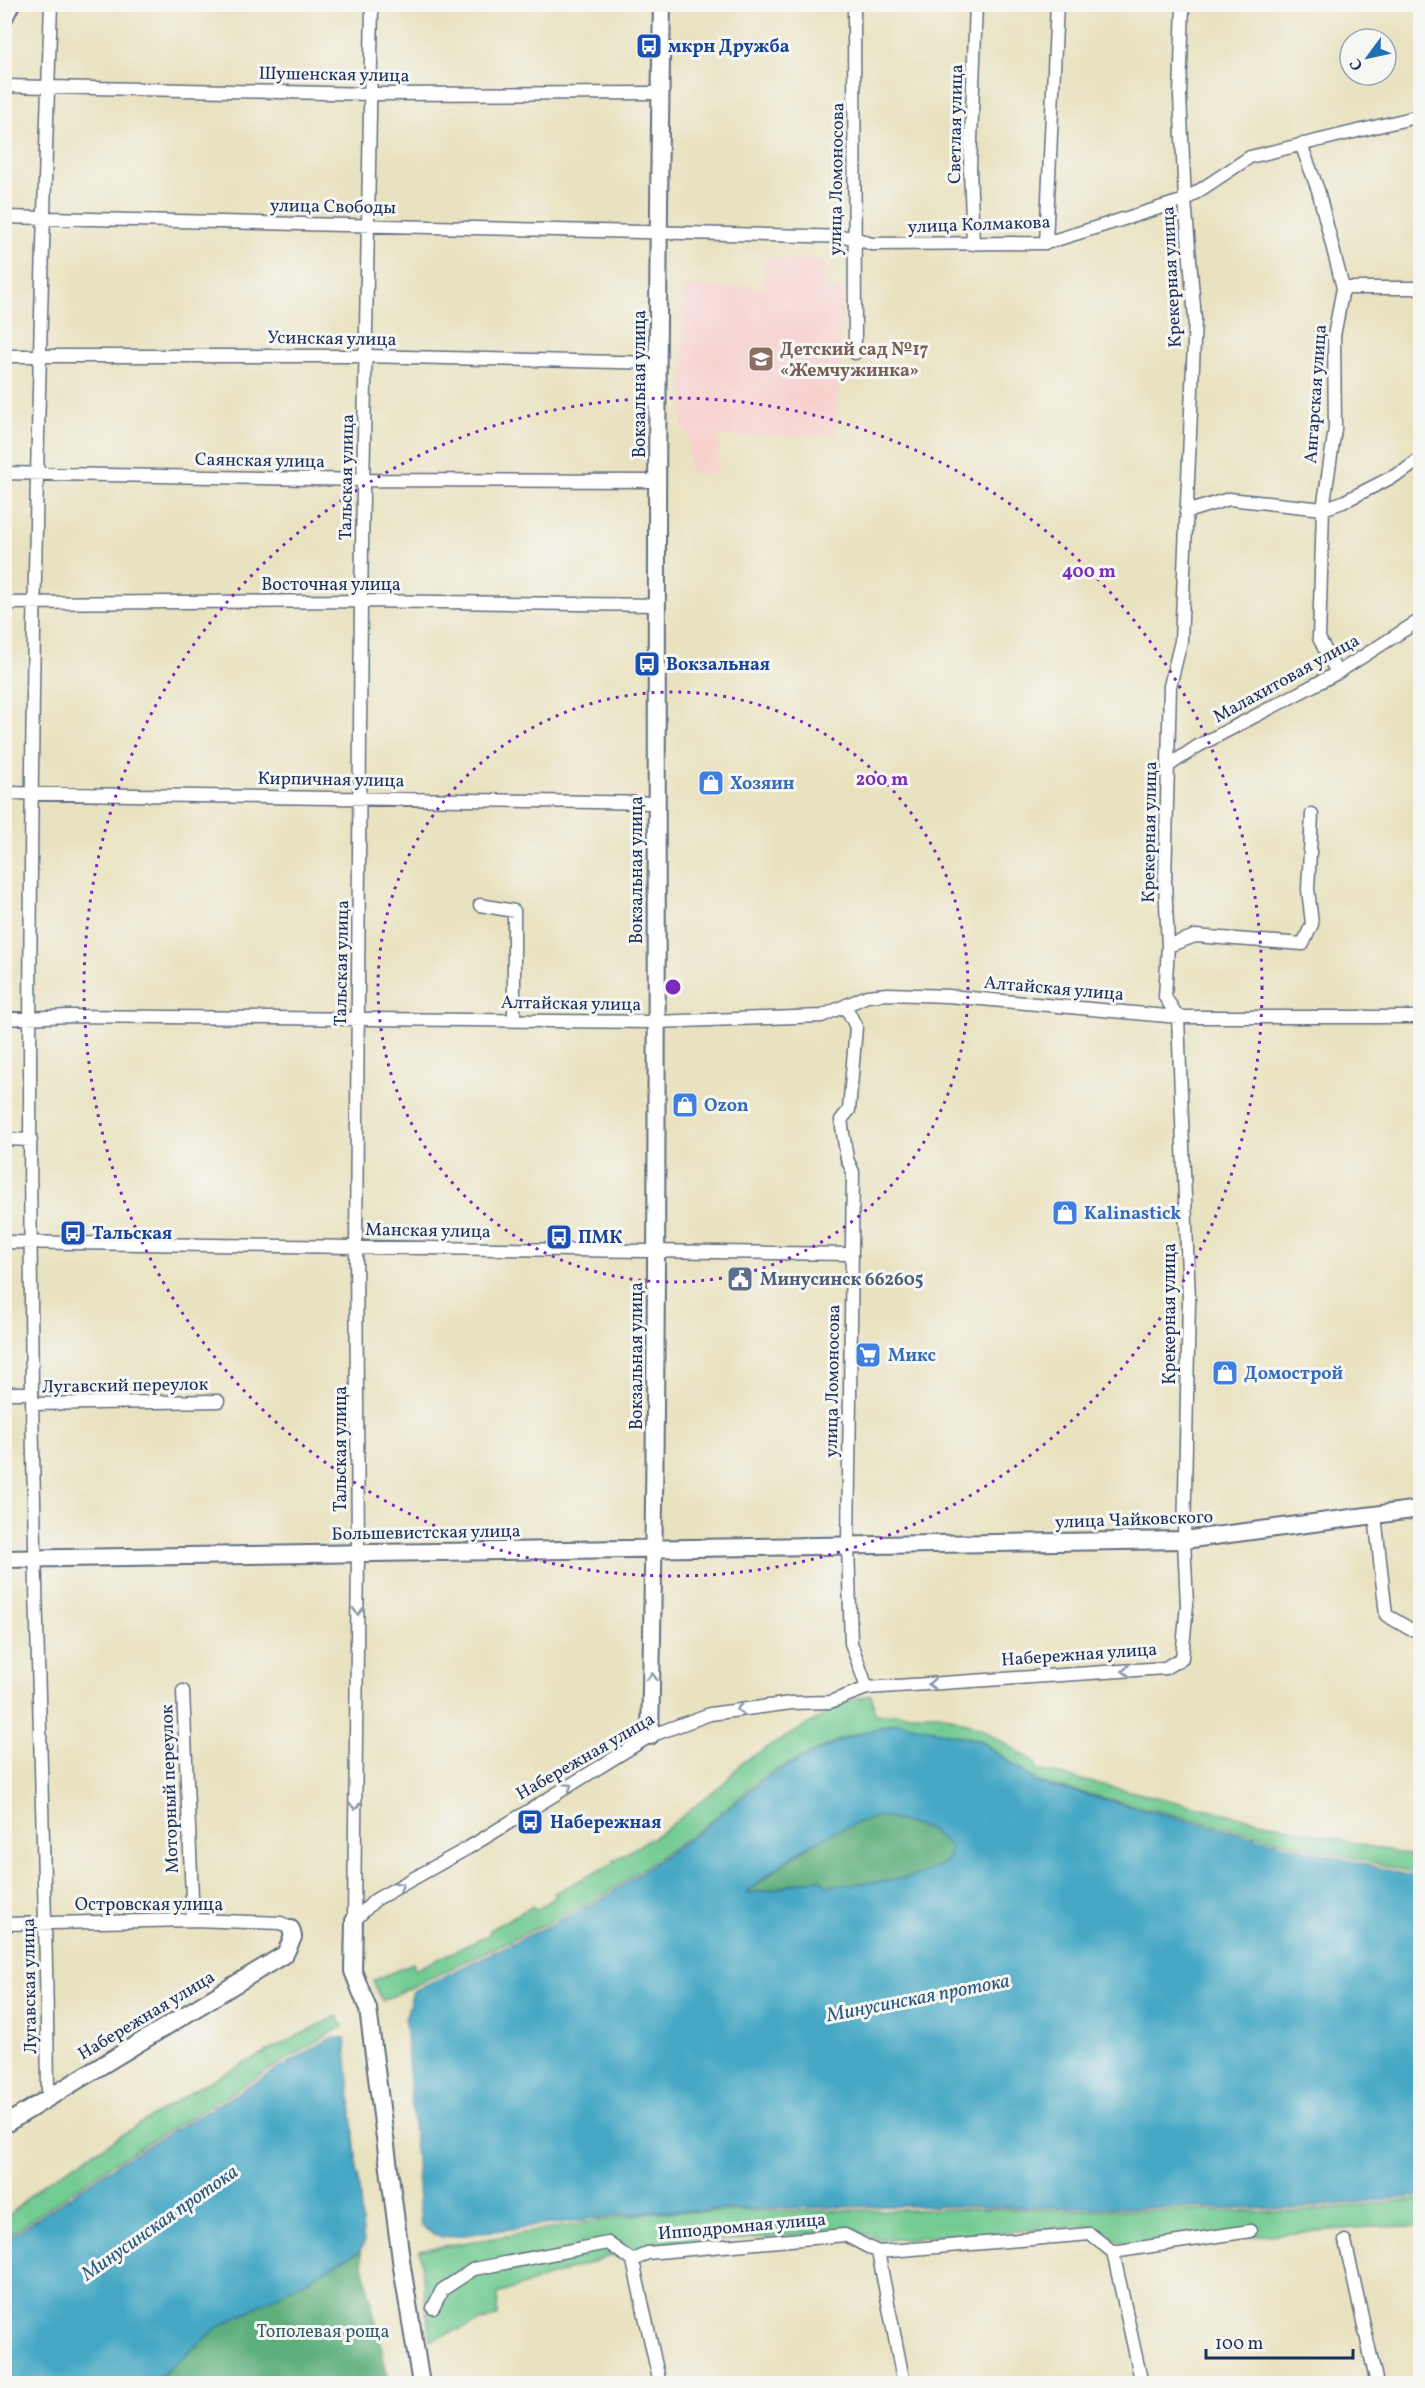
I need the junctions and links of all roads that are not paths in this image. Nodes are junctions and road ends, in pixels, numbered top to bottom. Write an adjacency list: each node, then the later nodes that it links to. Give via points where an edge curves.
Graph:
1 (11, 4): 9 (street)
2 (51, 4): 11 (street, Лугавская улица)
3 (372, 4): 13 (street, Тальская улица)
4 (662, 4): 12 (street, Вокзальная улица)
5 (854, 4): 21 (street, улица Ломоносова)
6 (976, 4): 23 (street, Светлая улица, via 970,168)
7 (1057, 4): 22 (street)
8 (1183, 4): 16 (street, Крекерная улица, via 1180,96)
9 (4, 18)
10 (4, 86): 11 (street, Шушенская улица)
11 (48, 86): 13 (street, Шушенская улица); 18 (street, Лугавская улица)
12 (662, 93): 13 (street, Шушенская улица); 20 (street, Вокзальная улица)
13 (371, 94): 19 (street, Тальская улица)
14 (1420, 116): 15 (street, улица Колмакова)
15 (1301, 144): 16 (street, улица Колмакова, via 1250,157); 24 (street, Ангарская улица, via 1318,190)
16 (1185, 200): 22 (street, улица Колмакова); 37 (street, Крекерная улица, via 1195,319)
17 (4, 218): 18 (street, улица Свободы)
18 (43, 218): 19 (street, улица Свободы); 27 (street, Лугавская улица)
19 (368, 224): 20 (street, улица Свободы); 29 (street, Тальская улица)
20 (660, 231): 21 (street, улица Колмакова); 30 (street, Вокзальная улица)
21 (853, 237): 23 (street, улица Колмакова, via 871,244); 26 (street, улица Ломоносова)
22 (1046, 243): 23 (street, улица Колмакова)
23 (973, 244)
24 (1343, 288): 25 (street); 36 (street, Ангарская улица, via 1334,336 1335,429)
25 (1420, 288)
26 (855, 353)
27 (41, 355): 28 (street, Усинская улица); 29 (street, Усинская улица); 33 (street, Лугавская улица)
28 (4, 356)
29 (365, 356): 30 (street, Усинская улица); 34 (street, Тальская улица)
30 (658, 363): 35 (street, Вокзальная улица)
31 (1420, 459): 36 (street, via 1404,471)
32 (4, 473): 33 (street, Саянская улица)
33 (38, 473): 34 (street, Саянская улица); 39 (street, Лугавская улица)
34 (364, 480): 35 (street, Саянская улица); 38 (street, Тальская улица)
35 (658, 481): 41 (street, Вокзальная улица)
36 (1323, 509): 37 (street, via 1229,499); 43 (street, Ангарская улица, via 1319,638)
37 (1186, 512): 44 (street, Крекерная улица, via 1181,641 1170,686)
38 (362, 601): 39 (street, Восточная улица); 41 (street, Восточная улица); 47 (street, Тальская улица)
39 (36, 602): 40 (street, Восточная улица); 46 (street, Лугавская улица)
40 (4, 603)
41 (657, 605): 48 (street, Вокзальная улица)
42 (1420, 620): 43 (street, Малахитовая улица)
43 (1337, 673): 44 (street, Малахитовая улица, via 1198,746)
44 (1168, 766): 51 (street, Крекерная улица)
45 (4, 793): 46 (street, Кирпичная улица)
46 (33, 793): 47 (street, Кирпичная улица); 56 (street, Лугавская улица)
47 (362, 797): 48 (street, Кирпичная улица); 58 (street, Тальская улица)
48 (657, 803): 59 (street, Вокзальная улица)
49 (1312, 814): 51 (street, via 1308,890 1312,924 1303,944 1195,936)
50 (480, 905): 57 (street, via 514,911)
51 (1168, 946): 53 (street, Крекерная улица, via 1165,997)
52 (846, 1006): 53 (street, Алтайская улица, via 867,996 948,996); 59 (street, Алтайская улица, via 822,1016); 66 (street, улица Ломоносова, via 856,1027 849,1110 841,1120 846,1159 853,1172)
53 (1178, 1017): 54 (street, Алтайская улица); 72 (street, Крекерная улица, via 1189,1300)
54 (1420, 1017)
55 (4, 1019): 56 (street, Алтайская улица)
56 (30, 1020): 58 (street, Алтайская улица, via 69,1017); 61 (street, Лугавская улица)
57 (514, 1020): 58 (street, Алтайская улица); 59 (street, Алтайская улица)
58 (358, 1021): 64 (street, Тальская улица)
59 (655, 1022): 65 (street, Вокзальная улица)
60 (4, 1139): 61 (street)
61 (31, 1140): 63 (street, Лугавская улица)
62 (4, 1242): 63 (street, Манская улица)
63 (31, 1242): 64 (street, Манская улица); 68 (street, Лугавская улица)
64 (357, 1247): 65 (street, Манская улица); 75 (street, Тальская улица)
65 (656, 1252): 66 (street, Манская улица); 74 (street, Вокзальная улица)
66 (851, 1254): 73 (street, улица Ломоносова)
67 (4, 1393): 68 (street, Лугавский переулок)
68 (32, 1399): 69 (street, Лугавский переулок); 77 (street, Лугавская улица)
69 (218, 1401)
70 (1420, 1509): 71 (street, улица Чайковского)
71 (1375, 1515): 72 (street, улица Чайковского); 78 (street, via 1386,1615 1410,1629)
72 (1184, 1540): 73 (street, улица Чайковского); 79 (street, Крекерная улица, via 1187,1605)
73 (848, 1545): 74 (street, Большевистская улица); 80 (street, улица Ломоносова, via 851,1643)
74 (654, 1547): 75 (street, Большевистская улица); 82 (street, Вокзальная улица, one-way to 74)
75 (358, 1553): 77 (street, Большевистская улица); 83 (street, Тальская улица, one-way to 83)
76 (4, 1558): 77 (street, Большевистская улица)
77 (34, 1558): 87 (street, Лугавская улица)
78 (1420, 1630)
79 (1182, 1658): 80 (street, Набережная улица, one-way to 80, via 1165,1668)
80 (867, 1688): 82 (street, Набережная улица, one-way to 82, via 830,1702 791,1702 710,1714)
81 (183, 1691): 85 (street, Моторный переулок)
82 (650, 1736): 84 (street, Набережная улица, one-way to 82)
83 (354, 1890): 84 (street); 86 (street, Тальская улица)
84 (375, 1900): 86 (street, Набережная улица)
85 (193, 1920): 87 (street, Островская улица); 89 (street, Островская улица, via 281,1923)
86 (354, 1921): 98 (street, via 353,1971 368,2009)
87 (47, 1923): 88 (street, Островская улица); 90 (street, Лугавская улица)
88 (4, 1924)
89 (291, 1929): 90 (street, Набережная улица, via 293,1937 285,1954)
90 (48, 2097): 91 (street, Набережная улица)
91 (4, 2125)
92 (1250, 2231): 95 (street)
93 (1345, 2241): 102 (street)
94 (878, 2252): 95 (street, via 1090,2234); 96 (street, Ипподромная улица, via 845,2235 647,2253); 100 (street)
95 (1113, 2252): 101 (street)
96 (633, 2261): 97 (street, via 608,2242 474,2270 442,2290); 99 (street)
97 (433, 2308)
98 (421, 2384)
99 (660, 2384)
100 (904, 2384)
101 (1142, 2384)
102 (1377, 2384)

